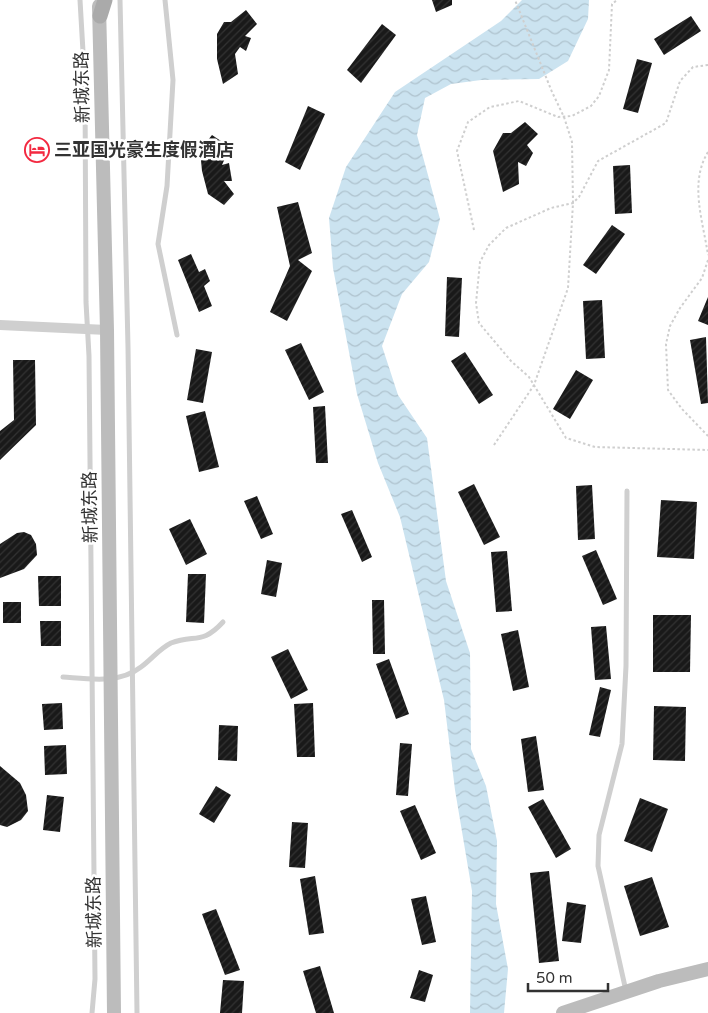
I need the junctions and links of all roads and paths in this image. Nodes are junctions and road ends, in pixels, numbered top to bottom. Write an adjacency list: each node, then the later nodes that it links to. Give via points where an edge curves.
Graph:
1 (80, 0): 18 (lane, via 85,86)
2 (99, 0): 8 (main road, 新城东路)
3 (105, 0): 8 (main road)
4 (120, 0): 26 (lane)
5 (165, 0): 20 (lane, via 173,80 167,186 158,244)
6 (515, 0): 10 (path)
7 (617, 0): 10 (path, via 612,4 609,70 599,96 591,106)
8 (100, 16): 19 (main road, 新城东路)
9 (708, 65): 12 (path, via 693,67 680,81 666,123 598,161)
10 (564, 117): 12 (path, via 572,142); 13 (path, via 519,100 490,107 468,122 457,151)
11 (708, 152): 14 (path, via 701,164 698,190)
12 (573, 203): 22 (path, via 568,288 534,385); 23 (path, via 551,208 506,228 489,245 480,262 477,283 479,323 529,377 566,438 595,447)
13 (474, 230)
14 (708, 255)
15 (708, 260): 16 (path)
16 (707, 265): 21 (path, via 670,326 666,344 668,390)
17 (0, 325): 18 (street)
18 (87, 329): 19 (street); 29 (lane)
19 (107, 330): 28 (main road, 新城东路)
20 (177, 335)
21 (708, 436)
22 (494, 445)
23 (708, 450)
24 (627, 491): 31 (lane, via 622,744 599,835 598,866)
25 (223, 622): 26 (lane, via 212,633 172,643 156,652)
26 (133, 674): 28 (lane); 34 (lane)
27 (64, 677): 29 (lane)
28 (111, 679): 29 (lane); 33 (main road, 新城东路)
29 (92, 680): 32 (lane, via 95,979)
30 (708, 969): 31 (main road)
31 (626, 992): 35 (main road)
32 (92, 1013)
33 (114, 1013)
34 (137, 1013)
35 (563, 1013)

